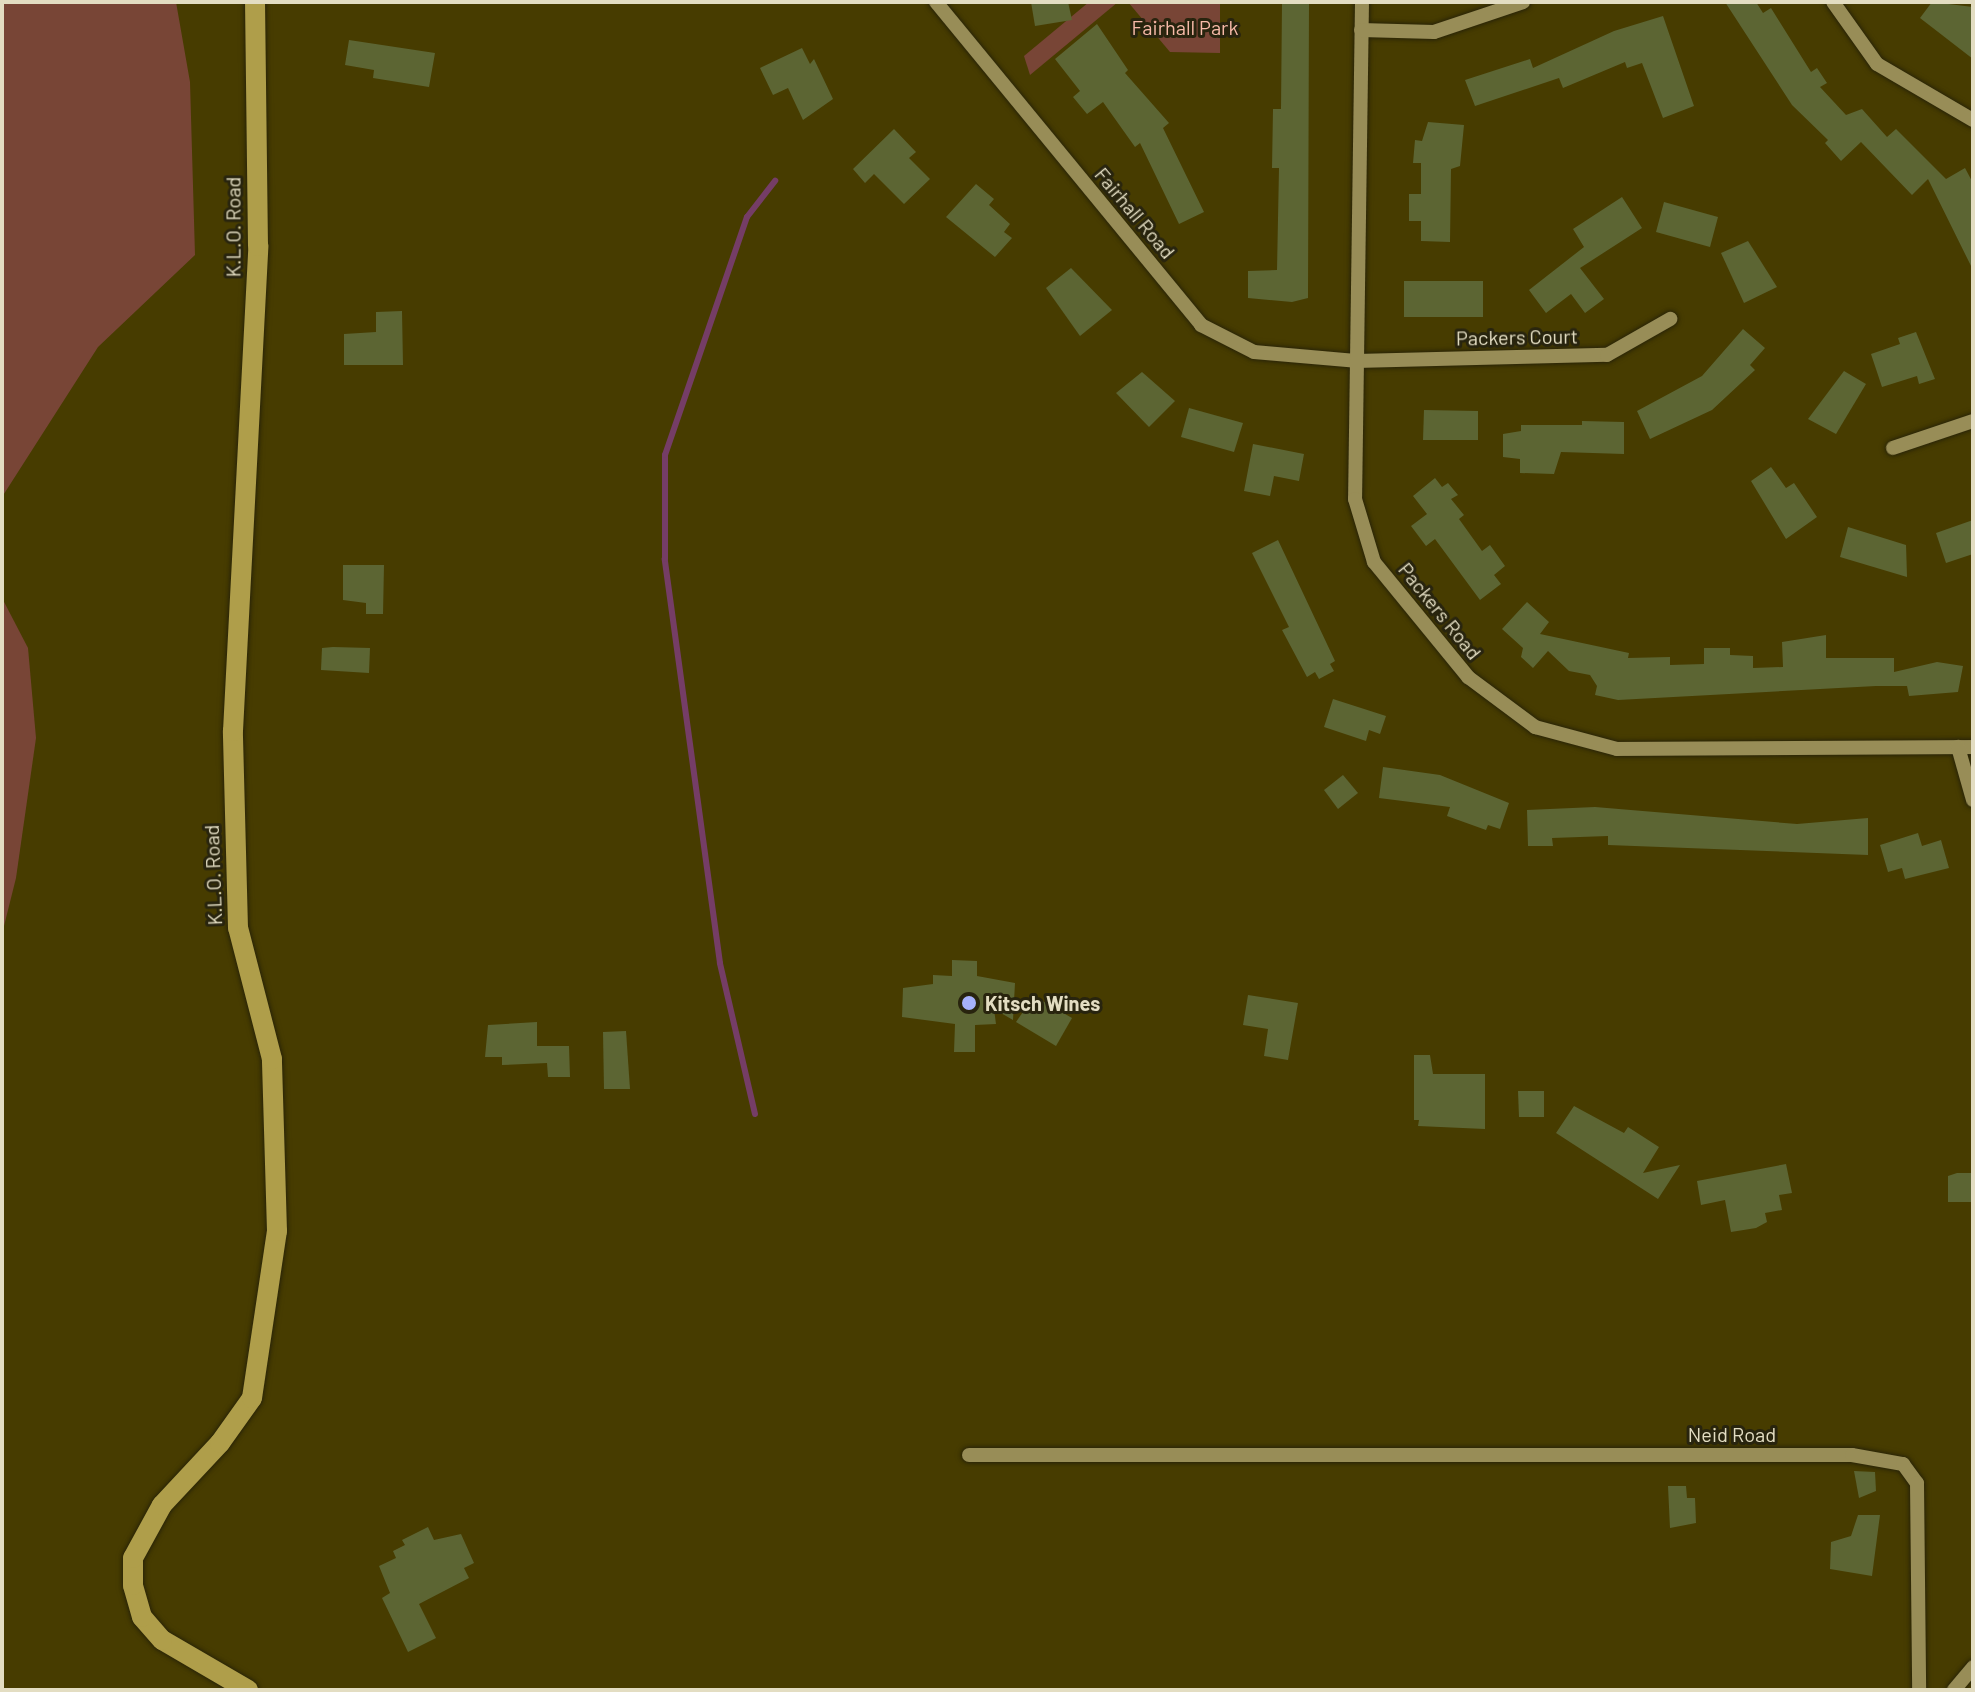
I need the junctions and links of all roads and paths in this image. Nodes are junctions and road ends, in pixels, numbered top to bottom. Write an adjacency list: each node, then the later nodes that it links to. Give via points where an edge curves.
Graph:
1 (255, 2): 16 (main road, K.L.O. Road, via 258,246 233,731 238,928 272,1059 277,1231 252,1398 220,1443 162,1505 133,1558 133,1585 142,1617 162,1640)
2 (936, 2): 9 (street, Fairhall Road, via 1201,325 1254,352)
3 (1362, 2): 6 (street, Packers Road)
4 (1523, 2): 6 (street, via 1434,32)
5 (1833, 2): 7 (street, via 1877,64)
6 (1361, 30): 9 (street, Packers Road)
7 (1973, 120)
8 (1670, 319): 9 (street, Packers Court, via 1607,355)
9 (1356, 361): 12 (street, Packers Road, via 1355,499 1374,562 1468,677 1535,727 1617,749)
10 (1973, 421): 11 (street)
11 (1893, 448)
12 (1966, 747): 13 (street)
13 (1973, 800)
14 (969, 1455): 17 (street, Neid Road, via 1852,1455 1903,1464 1917,1483)
15 (1973, 1667): 18 (street)
16 (248, 1690)
17 (1919, 1690)
18 (1954, 1690)

